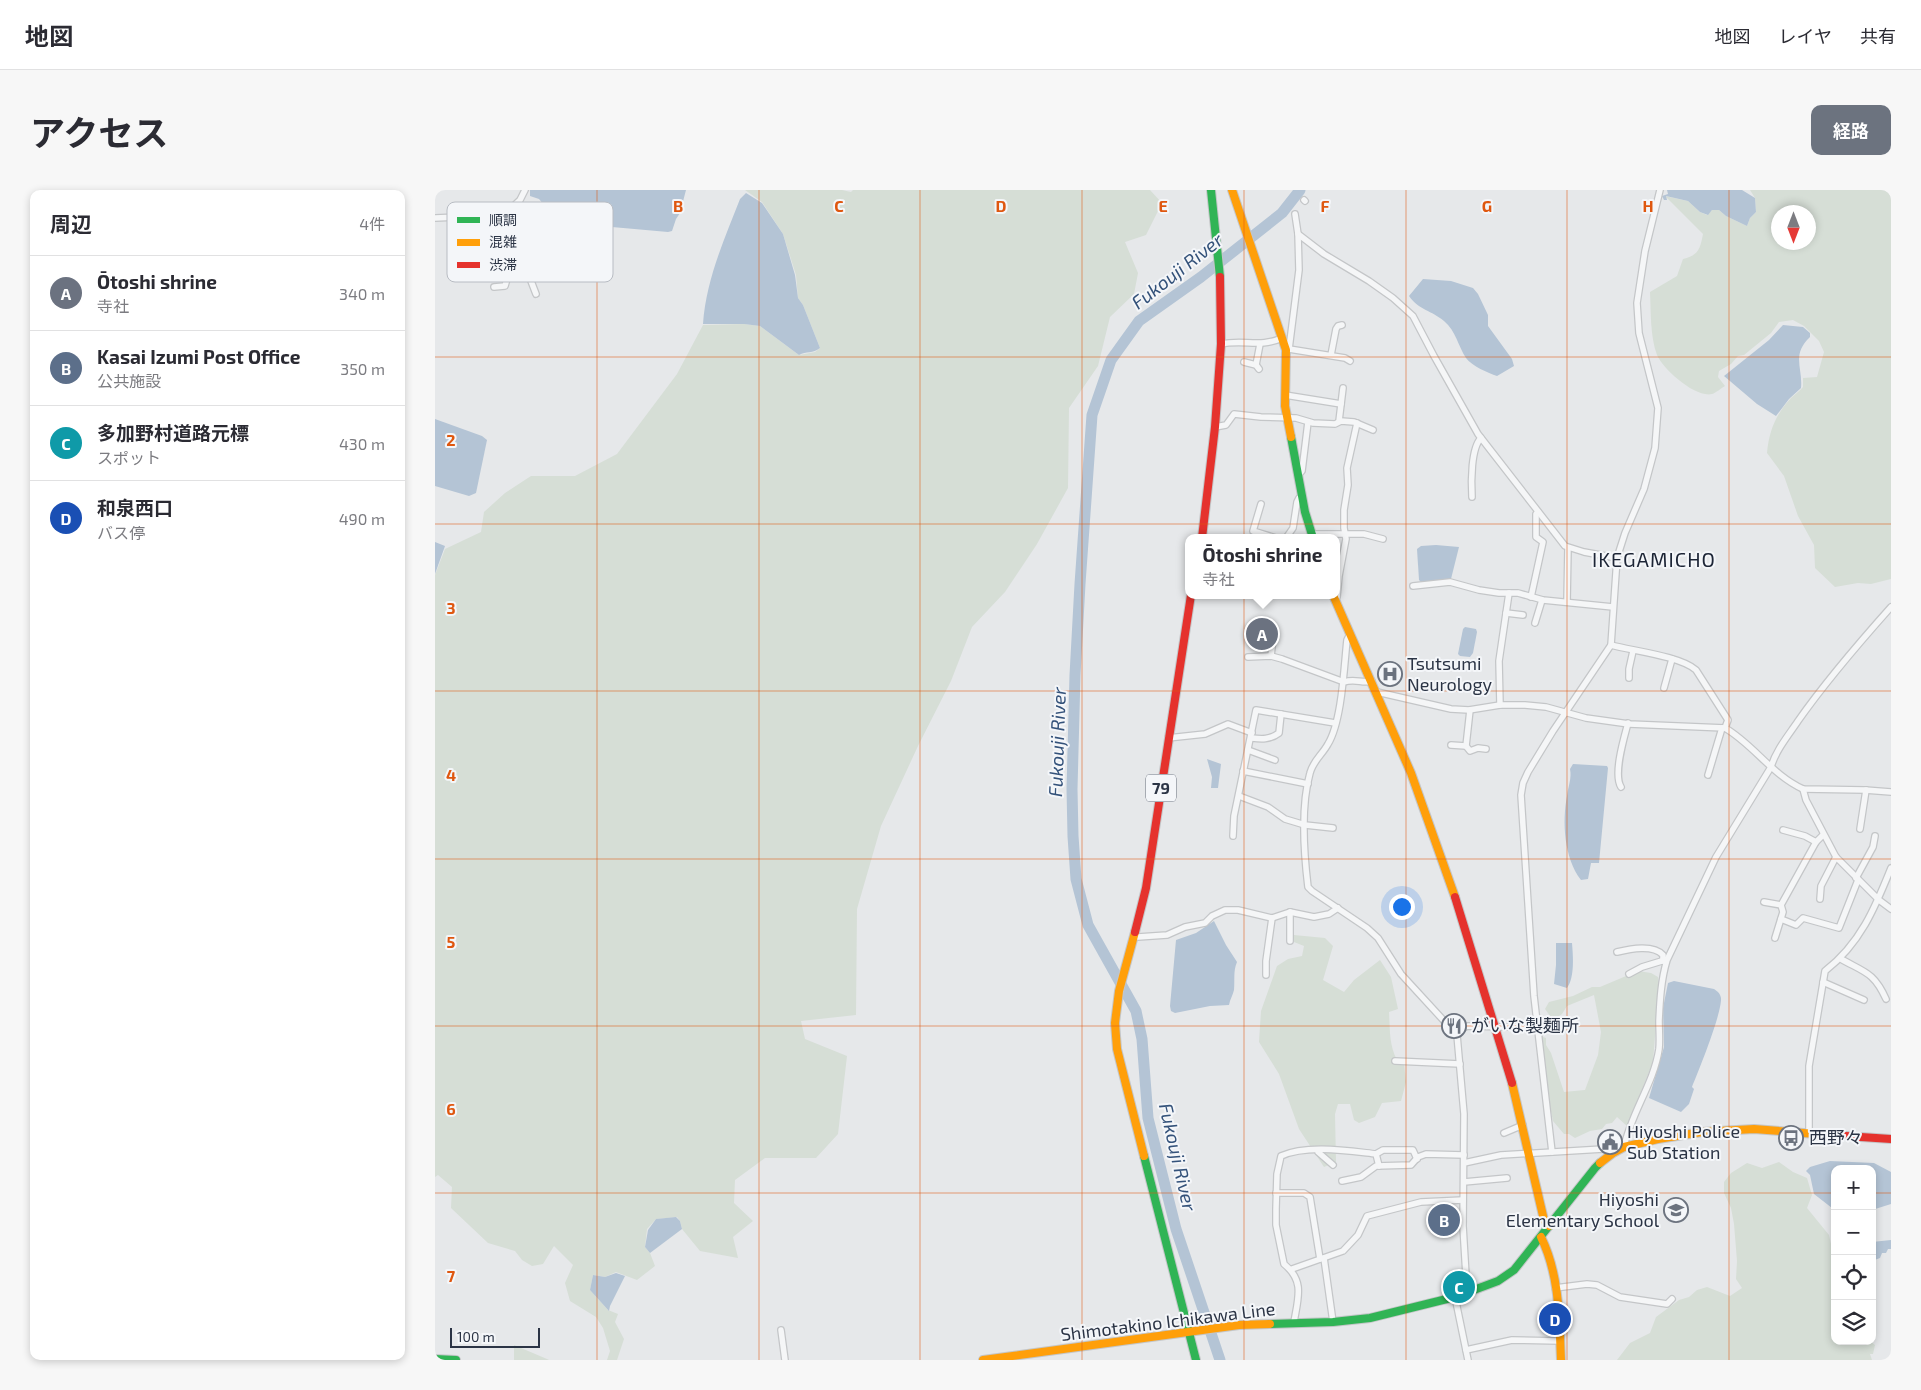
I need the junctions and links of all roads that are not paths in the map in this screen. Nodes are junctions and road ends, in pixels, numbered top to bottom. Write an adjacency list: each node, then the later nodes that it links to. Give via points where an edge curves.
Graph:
1 (525, 190): 5 (street)
2 (1211, 190): 14 (main road, via 1219,268)
3 (1232, 190): 13 (main road)
4 (1659, 190): 43 (street, via 1637,303 1639,333 1658,408 1655,448 1644,489)
5 (518, 202)
6 (1295, 214): 7 (street)
7 (1298, 234): 16 (street, via 1299,270); 29 (street, via 1393,298 1413,316)
8 (506, 282): 10 (street, via 505,286)
9 (531, 282): 11 (street)
10 (494, 287)
11 (536, 294)
12 (1342, 325): 17 (street, via 1335,329)
13 (1282, 338): 15 (street); 16 (main road)
14 (1221, 344): 15 (street, via 1242,341); 27 (main road)
15 (1260, 344): 19 (street, via 1258,367)
16 (1287, 350): 17 (street); 21 (main road)
17 (1331, 356): 18 (street)
18 (1351, 361)
19 (1244, 362)
20 (1343, 388): 22 (street)
21 (1285, 395): 22 (street); 23 (main road)
22 (1341, 404): 24 (street)
23 (1287, 418): 25 (street); 27 (street, via 1235,414 1226,425); 30 (main road)
24 (1339, 421): 25 (street, via 1335,424); 26 (street)
25 (1308, 422): 30 (street, via 1302,472)
26 (1357, 423): 28 (street); 40 (street, via 1347,468)
27 (1215, 426): 35 (main road)
28 (1373, 430)
29 (1481, 438): 31 (street, via 1473,453); 34 (street)
30 (1298, 475): 32 (main road)
31 (1472, 496)
32 (1302, 497): 37 (street, via 1297,502 1293,528); 38 (main road)
33 (1261, 504): 36 (street, via 1253,531)
34 (1538, 512): 42 (street); 47 (street, via 1536,537 1543,542)
35 (1202, 534)
36 (1263, 534)
37 (1289, 534)
38 (1311, 534)
39 (1340, 534): 40 (street)
40 (1345, 534): 41 (street); 44 (street, via 1346,547)
41 (1383, 539)
42 (1569, 548): 43 (street); 51 (street)
43 (1617, 558): 52 (street)
44 (1340, 572)
45 (1413, 586): 46 (street, via 1450,582 1479,590)
46 (1509, 593): 47 (street); 54 (street)
47 (1531, 597): 50 (street)
48 (1190, 599): 77 (main road, 79)
49 (1335, 599): 58 (main road)
50 (1541, 600): 51 (street); 56 (street)
51 (1567, 602): 52 (street)
52 (1613, 607): 59 (street)
53 (1891, 607): 83 (street, via 1820,691 1775,754)
54 (1506, 613): 55 (street); 69 (street, via 1499,661)
55 (1523, 615)
56 (1535, 623)
57 (1271, 631): 61 (street)
58 (1350, 634): 65 (main road); 66 (street)
59 (1611, 644): 60 (street); 71 (street)
60 (1633, 651): 63 (street); 64 (street)
61 (1271, 656): 62 (street); 66 (street)
62 (1248, 657)
63 (1672, 660): 67 (street); 75 (street, via 1686,663 1696,670 1728,720)
64 (1629, 678)
65 (1372, 681): 66 (street, via 1353,679); 68 (main road)
66 (1343, 682): 73 (street)
67 (1664, 688)
68 (1377, 692): 70 (street, via 1451,709); 124 (main road, via 1441,854)
69 (1500, 705): 70 (street); 71 (street, via 1546,707)
70 (1470, 710): 79 (street)
71 (1566, 713): 74 (street); 123 (street, via 1528,772 1521,795)
72 (1281, 714): 73 (street); 76 (street, via 1279,733 1265,739); 76 (street, via 1256,710)
73 (1335, 723): 86 (street, via 1329,744 1309,773)
74 (1628, 723): 75 (street); 87 (street, via 1617,781)
75 (1723, 728): 83 (street, via 1738,736); 85 (street)
76 (1251, 735): 77 (street, via 1228,724 1205,734); 81 (street)
77 (1168, 738): 112 (main road, 79, via 1146,888)
78 (1451, 745): 79 (street)
79 (1466, 746): 80 (street, via 1470,751)
80 (1486, 749)
81 (1248, 750): 82 (street); 84 (street)
82 (1275, 760)
83 (1771, 767): 88 (street); 117 (street, via 1716,857)
84 (1243, 771): 86 (street); 91 (street)
85 (1707, 775)
86 (1308, 784): 92 (street)
87 (1621, 787)
88 (1803, 789): 89 (street); 96 (street)
89 (1866, 790): 90 (street); 95 (street)
90 (1891, 792)
91 (1239, 796): 92 (street, via 1267,807 1285,819); 97 (street)
92 (1305, 824): 93 (street); 107 (street, via 1308,887)
93 (1333, 828)
94 (1783, 830): 99 (street)
95 (1860, 830)
96 (1823, 835): 99 (street); 100 (street)
97 (1233, 836)
98 (1875, 836): 102 (street)
99 (1816, 842): 106 (street)
100 (1836, 857): 102 (street); 103 (street, via 1821,886)
101 (1891, 868): 104 (street)
102 (1857, 879): 104 (street); 111 (street, via 1839,928 1803,918 1795,925)
103 (1820, 899)
104 (1879, 900): 108 (street); 116 (street)
105 (1764, 902): 106 (street)
106 (1781, 905): 111 (street)
107 (1338, 908): 109 (street, via 1314,917); 125 (street, via 1378,938 1401,974)
108 (1891, 909)
109 (1290, 912): 110 (street); 114 (street)
110 (1272, 918): 112 (street, via 1225,910 1211,916 1205,923 1167,935); 119 (street)
111 (1781, 919): 113 (street)
112 (1135, 935): 159 (main road, 79, via 1118,993 1114,1022 1117,1049)
113 (1775, 938)
114 (1290, 941)
115 (1617, 952): 117 (street, via 1648,949 1660,952)
116 (1841, 958): 120 (street, via 1825,971); 121 (street, via 1861,968 1879,985)
117 (1665, 960): 118 (street); 132 (street, via 1659,1048)
118 (1629, 974)
119 (1266, 975)
120 (1823, 982): 122 (street); 130 (street, via 1809,1066)
121 (1886, 999)
122 (1864, 1000)
123 (1538, 1026): 124 (street); 134 (street)
124 (1496, 1027): 125 (street, via 1468,1026 1460,1029); 128 (main road)
125 (1457, 1035): 127 (street)
126 (1395, 1061): 127 (street)
127 (1460, 1064): 138 (street)
128 (1523, 1125): 129 (street); 135 (main road)
129 (1504, 1133)
130 (1809, 1133): 131 (main road, Shimotakino Ichikawa Line); 132 (main road, Shimotakino Ichikawa Line, via 1754,1129 1703,1132)
131 (1891, 1139)
132 (1625, 1147): 136 (main road, Shimotakino Ichikawa Line)
133 (1318, 1150): 137 (street); 141 (street); 146 (street, via 1281,1156)
134 (1551, 1152): 135 (street); 136 (street, via 1603,1149)
135 (1530, 1153): 140 (street, via 1501,1155); 148 (main road, via 1544,1220)
136 (1613, 1153): 148 (main road, Shimotakino Ichikawa Line, via 1595,1168)
137 (1375, 1154): 139 (street, via 1383,1150 1413,1150); 142 (street)
138 (1464, 1155): 139 (street, via 1427,1154); 140 (street)
139 (1417, 1159): 142 (street, via 1408,1165)
140 (1464, 1164): 145 (street)
141 (1333, 1165)
142 (1379, 1166): 144 (street, via 1361,1177)
143 (1507, 1178): 145 (street)
144 (1342, 1181)
145 (1463, 1182): 147 (street)
146 (1276, 1193): 150 (street, via 1304,1193 1310,1197); 151 (street, via 1276,1225 1284,1264)
147 (1463, 1200): 150 (street, via 1421,1202 1367,1216 1349,1246); 153 (street)
148 (1549, 1226): 149 (main road, Shimotakino Ichikawa Line)
149 (1541, 1237): 152 (main road, via 1553,1265); 153 (main road, Shimotakino Ichikawa Line, via 1514,1270 1498,1281)
150 (1322, 1258): 151 (street); 157 (street)
151 (1292, 1269): 156 (street, via 1298,1287)
152 (1555, 1288): 155 (street, via 1587,1284 1597,1285 1620,1297 1667,1304); 160 (main road)
153 (1467, 1292): 154 (main road, Shimotakino Ichikawa Line)
154 (1455, 1297): 157 (main road, Shimotakino Ichikawa Line, via 1369,1318); 161 (street)
155 (1672, 1299)
156 (1294, 1322): 157 (main road, Shimotakino Ichikawa Line); 159 (main road, Shimotakino Ichikawa Line, via 1239,1325)
157 (1333, 1322)
158 (781, 1330): 165 (street)
159 (1189, 1333): 162 (main road, Shimotakino Ichikawa Line); 167 (main road, 79)
160 (1560, 1341): 161 (street, via 1512,1340); 169 (main road)
161 (1466, 1350): 168 (street)
162 (1022, 1357): 166 (main road, Shimotakino Ichikawa Line)
163 (435, 1359): 164 (main road)
164 (456, 1360)
165 (785, 1360)
166 (983, 1360)
167 (1196, 1360)
168 (1468, 1360)
169 (1561, 1360)

